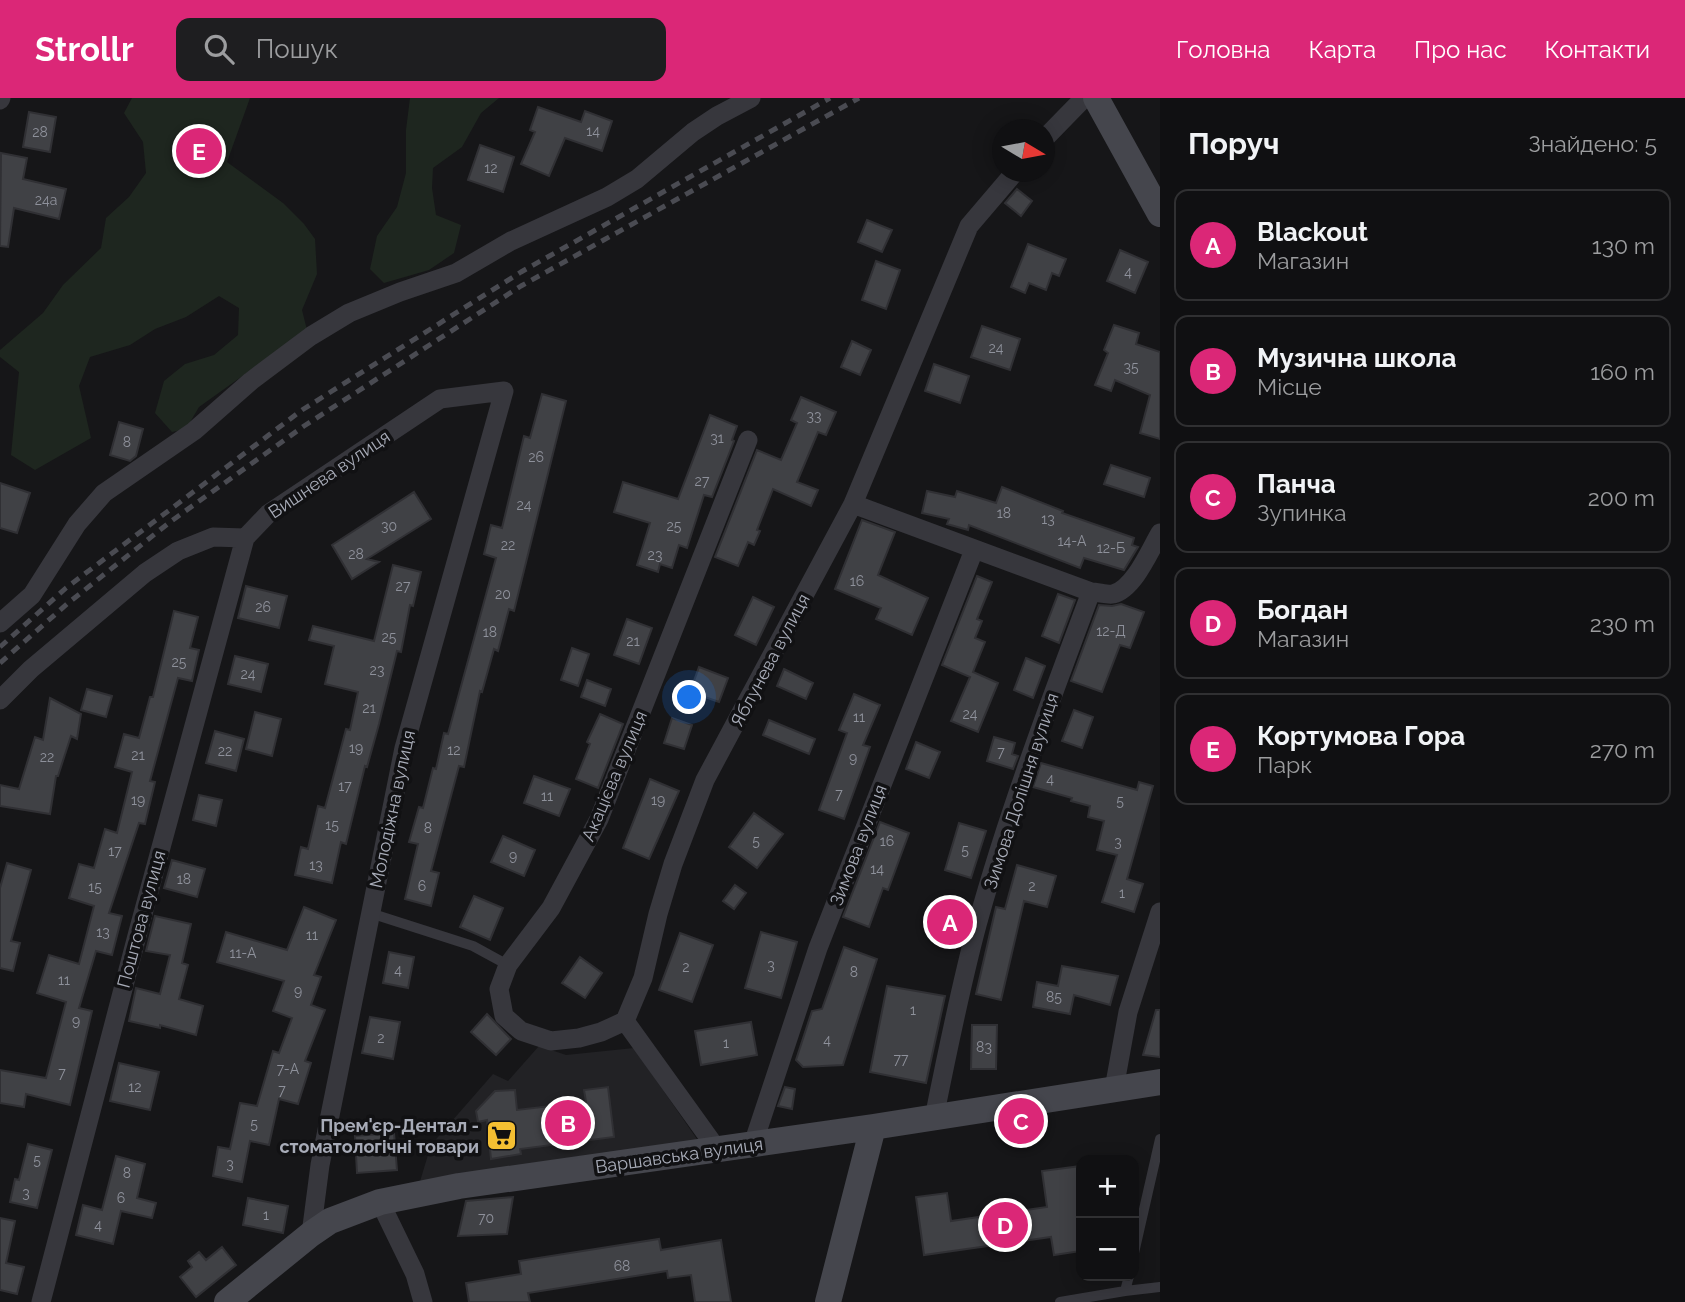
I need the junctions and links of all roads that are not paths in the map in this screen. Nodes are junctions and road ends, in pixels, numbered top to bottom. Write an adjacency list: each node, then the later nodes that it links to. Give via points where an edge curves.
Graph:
1 (751, 98): 14 (street, via 693,132 637,179 607,197 511,241 456,274 349,313 311,336 194,432 104,493 77,524 32,595)
2 (1084, 98): 4 (street)
3 (1096, 98): 6 (street)
4 (1055, 128)
5 (1006, 182): 9 (street, Яблунева вулиця, via 969,226)
6 (1160, 214)
7 (504, 391): 11 (street, Вишнева вулиця, via 440,399 268,514); 16 (street, Молодіжна вулиця, via 404,748)
8 (748, 440): 18 (street, Акацієва вулиця, via 599,818 551,908)
9 (853, 504): 12 (street); 19 (street, Яблунева вулиця, via 705,780 673,864 643,978)
10 (1160, 533): 13 (street, via 1125,589 1112,594)
11 (245, 538): 15 (street, via 213,537 178,551 31,669); 33 (street, Поштова вулиця)
12 (974, 550): 13 (street); 25 (street, Зимова вулиця, via 818,948)
13 (1091, 592): 22 (street, Зимова Долішня вулиця, via 989,883)
14 (0, 623)
15 (0, 700)
16 (370, 912): 18 (lane, via 473,946); 29 (street, Молодіжна вулиця, via 320,1165)
17 (1160, 912): 21 (street, via 1128,1012)
18 (508, 965): 19 (street, Акацієва вулиця, via 499,989 500,1004 504,1016 521,1031 551,1041 579,1038)
19 (625, 1021): 26 (street)
20 (1160, 1082): 21 (street, Варшавська вулиця)
21 (1114, 1089): 22 (street, Варшавська вулиця)
22 (934, 1118): 23 (street, Варшавська вулиця)
23 (873, 1127): 25 (street, Варшавська вулиця); 36 (street)
24 (1160, 1139): 28 (lane)
25 (753, 1144): 26 (street, Варшавська вулиця)
26 (717, 1149): 27 (street, Варшавська вулиця, via 459,1186)
27 (380, 1202): 29 (street, Варшавська вулиця, via 330,1221); 35 (street, via 415,1274)
28 (1139, 1231)
29 (311, 1234): 34 (street, Варшавська вулиця)
30 (1128, 1281): 32 (lane)
31 (1160, 1287): 32 (lane)
32 (1125, 1291): 37 (lane)
33 (41, 1302)
34 (227, 1302)
35 (423, 1302)
36 (828, 1302)
37 (1060, 1302)

